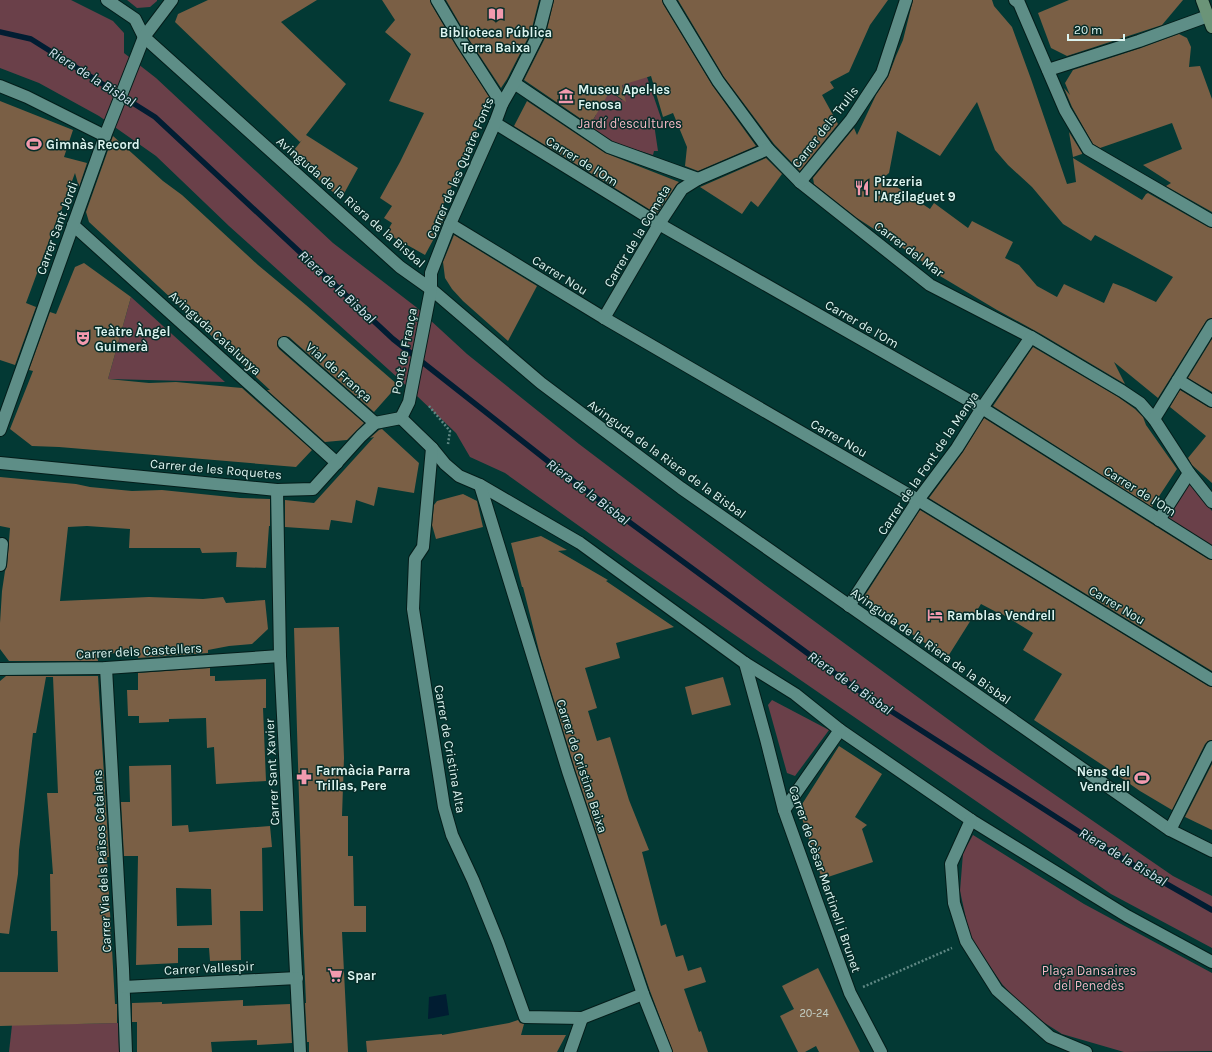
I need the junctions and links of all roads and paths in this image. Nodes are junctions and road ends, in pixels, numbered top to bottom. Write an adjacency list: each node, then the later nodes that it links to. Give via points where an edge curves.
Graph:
1 (107, 0): 10 (street, via 136,19)
2 (172, 0): 10 (street, Carrer Sant Jordi)
3 (437, 0): 14 (street)
4 (548, 0): 12 (street, Carrer de les Quatre Fonts, via 538,35)
5 (669, 0): 17 (street, Carrer del Mar, via 718,81)
6 (906, 0): 19 (street, Carrer dels Trulls, via 882,73 851,120)
7 (1015, 0): 11 (street, via 1019,3)
8 (1202, 0): 9 (street)
9 (1210, 21): 11 (street)
10 (144, 37): 16 (street, Carrer Sant Jordi); 24 (street, Avinguda de la Riera de la Bisbal, via 400,267)
11 (1048, 70): 20 (street, via 1065,110 1088,149)
12 (514, 83): 14 (street, Carrer de les Quatre Fonts); 18 (street, via 609,147)
13 (0, 86): 16 (street)
14 (502, 104): 15 (street, Carrer de les Quatre Fonts)
15 (495, 123): 21 (street, Carrer de les Quatre Fonts); 22 (street, Carrer de l'Om)
16 (107, 130): 23 (street, Carrer Sant Jordi)
17 (768, 149): 18 (street, Carrer de la Cometa); 19 (street, Carrer del Mar)
18 (698, 179): 22 (street, Carrer de la Cometa, via 682,189)
19 (800, 182): 27 (street, Carrer del Mar, via 930,285)
20 (1212, 221)
21 (450, 224): 24 (street, Carrer de les Quatre Fonts, via 431,273); 25 (street, Carrer Nou)
22 (659, 224): 25 (street, Carrer de la Cometa); 32 (street, Carrer de l'Om)
23 (73, 225): 36 (street, Carrer Sant Jordi); 39 (street, Avinguda Catalunya)
24 (431, 289): 33 (street, Pont de França, via 409,402); 50 (street, Avinguda de la Riera de la Bisbal, via 548,388 681,488)
25 (604, 318): 44 (street, Carrer Nou)
26 (1212, 325): 29 (street)
27 (1031, 336): 32 (street, Carrer de la Font de la Menya); 34 (street, Carrer del Mar, via 1140,403)
28 (284, 343): 35 (street, Vial de França)
29 (1178, 380): 30 (street); 34 (street)
30 (1212, 401)
31 (429, 406): 40 (path, via 450,430)
32 (982, 408): 44 (street, Carrer de la Font de la Menya, via 957,448); 46 (street, Carrer de l'Om)
33 (401, 418): 35 (street); 37 (street)
34 (1154, 419): 41 (street, Carrer del Mar)
35 (375, 423): 39 (street, Carrer de les Roquetes)
36 (0, 430)
37 (432, 448): 40 (street); 68 (street, Carrer de Cristina Alta, via 423,548 415,559 413,609 444,807 452,835 498,942 525,1017)
38 (0, 463): 43 (street, Carrer de les Roquetes)
39 (337, 463): 43 (street, Carrer de les Roquetes, via 313,489)
40 (445, 464): 42 (street, via 459,476)
41 (1189, 473): 45 (street, Carrer del Mar); 46 (street)
42 (480, 485): 52 (street, via 580,543); 67 (street, Carrer de Cristina Baixa, via 571,778)
43 (277, 490): 51 (street, Carrer Sant Xavier)
44 (918, 500): 50 (street, Carrer de la Font de la Menya); 55 (street, Carrer Nou)
45 (1212, 501)
46 (1159, 520): 48 (street, Carrer de l'Om)
47 (2, 544): 49 (street)
48 (1212, 553)
49 (0, 565)
50 (849, 606): 60 (street, Avinguda de la Riera de la Bisbal)
51 (280, 656): 53 (street, Carrer dels Castellers); 64 (street, Carrer Sant Xavier)
52 (745, 663): 56 (street, via 795,694); 58 (street, Carrer de Cèsar Martinell i Brunet)
53 (106, 668): 54 (street, Carrer dels Castellers); 65 (street, Carrer Via dels Països Catalans)
54 (0, 669)
55 (1212, 680)
56 (840, 730): 58 (street); 59 (street)
57 (1212, 747): 60 (street)
58 (784, 810): 66 (street, Carrer de Cèsar Martinell i Brunet)
59 (971, 820): 62 (street, via 951,864 954,903); 63 (street, via 1127,916)
60 (1170, 830): 61 (street, Avinguda de la Riera de la Bisbal)
61 (1212, 851)
62 (966, 941): 66 (path); 74 (street, via 998,990 1050,1037)
63 (1212, 962)
64 (297, 978): 65 (street, Carrer Vallespir); 70 (street, Carrer Sant Xavier)
65 (124, 987): 69 (street, Carrer Via dels Països Catalans)
66 (850, 993): 73 (street, Carrer de Cèsar Martinell i Brunet)
67 (643, 994): 68 (street, Carrer de Cristina Alta); 72 (street, Carrer de Cristina Baixa)
68 (582, 1018): 71 (street)
69 (126, 1052)
70 (300, 1052)
71 (570, 1052)
72 (666, 1052)
73 (881, 1052)
74 (1086, 1052)

